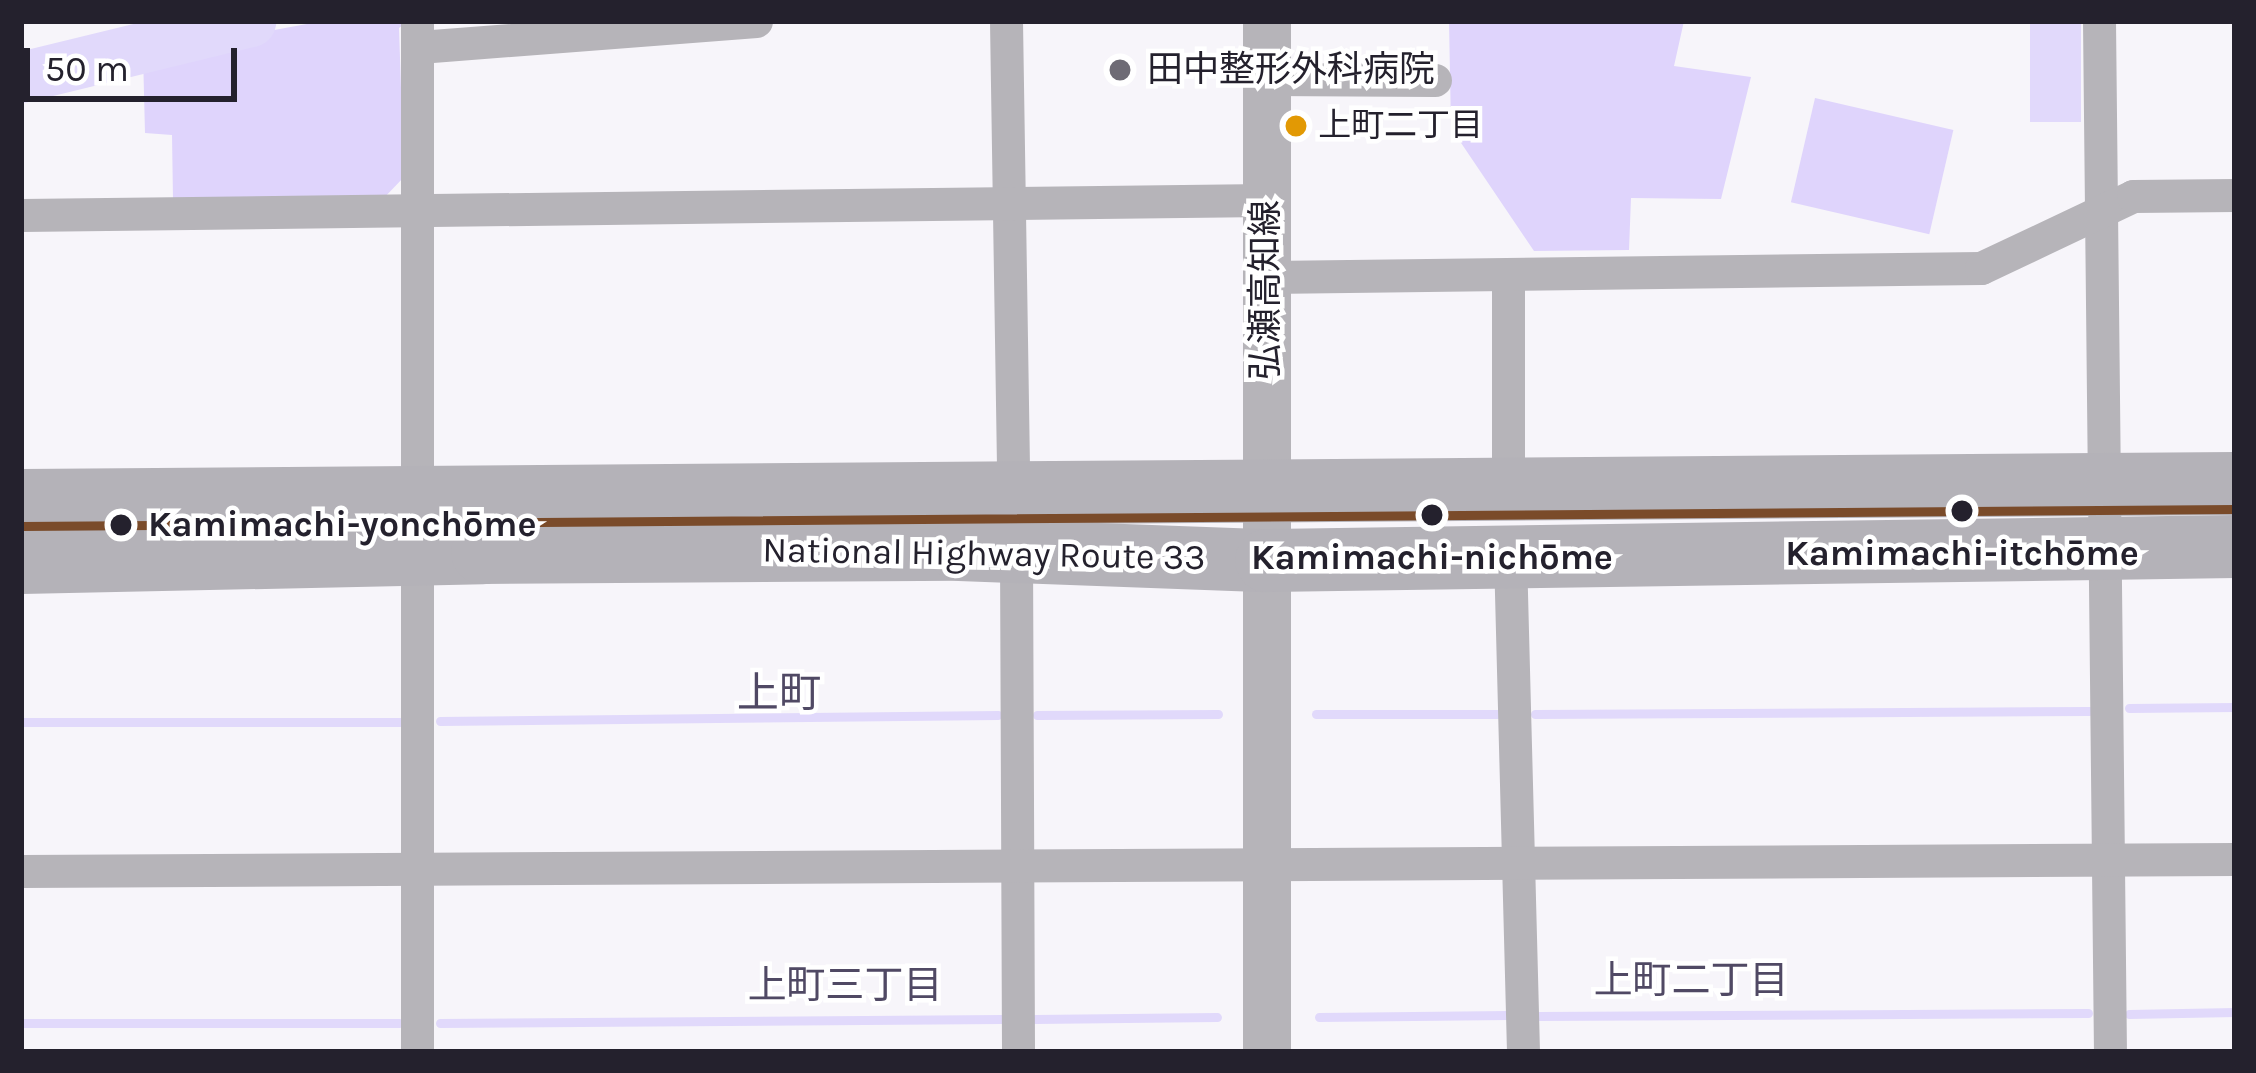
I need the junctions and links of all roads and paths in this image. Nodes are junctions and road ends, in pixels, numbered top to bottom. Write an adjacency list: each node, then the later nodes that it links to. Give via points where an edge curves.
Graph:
1 (756, 21): 5 (street)
2 (1006, 21): 10 (street)
3 (1267, 21): 6 (main road, 弘瀬高知線)
4 (2099, 21): 11 (street)
5 (418, 34): 12 (street)
6 (1267, 79): 7 (street); 9 (main road, 弘瀬高知線)
7 (1435, 80)
8 (2235, 195): 11 (street, via 2133,196)
9 (1266, 200): 10 (street); 15 (main road, 弘瀬高知線)
10 (1011, 204): 12 (street); 19 (street)
11 (2102, 210): 14 (street, via 1981,268); 17 (street)
12 (420, 211): 13 (street); 22 (street)
13 (21, 215)
14 (1508, 276): 15 (street); 20 (street)
15 (1267, 277): 18 (main road, 弘瀬高知線)
16 (2235, 483): 17 (highway, National Highway Route 33)
17 (2104, 484): 20 (highway, National Highway Route 33); 24 (street)
18 (1267, 486): 19 (highway, National Highway Route 33); 20 (highway, National Highway Route 33); 27 (main road, 弘瀬高知線)
19 (1013, 488): 22 (highway, National Highway Route 33)
20 (1508, 490)
21 (21, 500): 22 (highway, National Highway Route 33)
22 (421, 524): 25 (highway, National Highway Route 33); 28 (highway, National Highway Route 33); 34 (street)
23 (2235, 546): 24 (highway, National Highway Route 33)
24 (2108, 548): 26 (highway, National Highway Route 33); 30 (street)
25 (1016, 552): 27 (highway, National Highway Route 33); 33 (street)
26 (1510, 554): 27 (highway, National Highway Route 33); 32 (street)
27 (1266, 560): 31 (main road, 弘瀬高知線)
28 (21, 562)
29 (2235, 859): 30 (street)
30 (2114, 862): 32 (street); 40 (street)
31 (1268, 863): 32 (street); 33 (street); 38 (main road, 弘瀬高知線)
32 (1519, 864): 39 (street)
33 (1020, 866): 34 (street); 37 (street)
34 (418, 870): 35 (street); 36 (street)
35 (21, 871)
36 (417, 1052)
37 (1018, 1052)
38 (1267, 1052)
39 (1522, 1052)
40 (2110, 1052)

